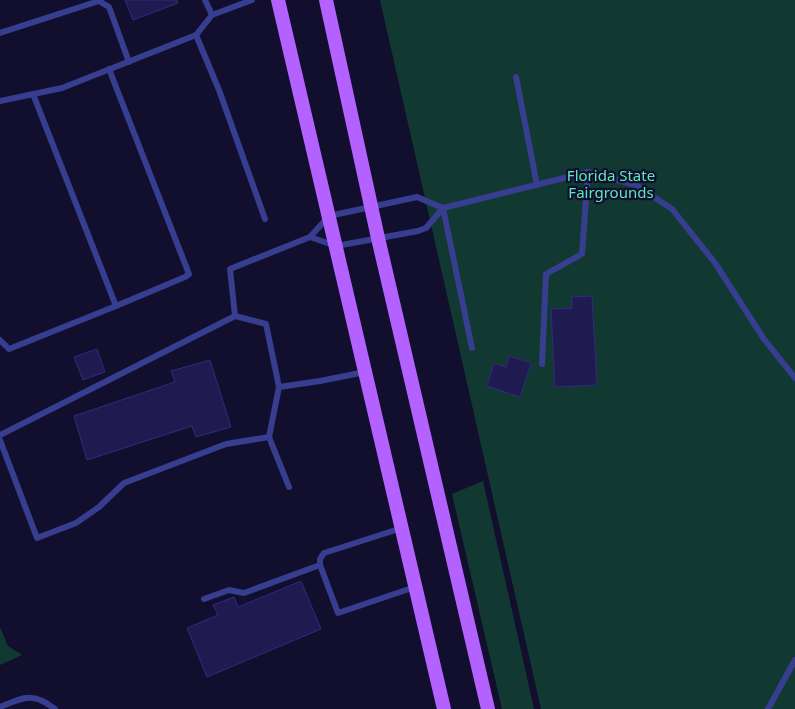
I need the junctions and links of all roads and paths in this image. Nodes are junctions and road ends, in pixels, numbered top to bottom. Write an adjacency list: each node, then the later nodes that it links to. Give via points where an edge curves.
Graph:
1 (206, 0): 5 (lane)
2 (252, 0): 5 (lane)
3 (278, 0): 17 (main road)
4 (326, 0): 15 (main road)
5 (212, 15): 7 (lane)
6 (0, 33): 8 (lane, via 99,1 105,2)
7 (196, 35): 8 (lane); 18 (lane)
8 (128, 62): 9 (lane)
9 (109, 69): 11 (lane, via 62,88); 22 (lane, via 189,274)
10 (516, 77): 14 (lane)
11 (33, 94): 12 (lane); 22 (lane)
12 (0, 101)
13 (588, 172): 14 (lane); 26 (lane, via 582,254 546,274); 28 (lane, via 636,185 672,209 715,263 764,339)
14 (537, 185): 16 (lane)
15 (371, 206): 16 (lane, via 417,197); 17 (lane); 20 (main road)
16 (443, 208): 20 (lane, via 426,228); 25 (lane)
17 (329, 216): 19 (lane); 21 (main road)
18 (265, 219)
19 (310, 238): 21 (lane); 23 (lane, via 230,268)
20 (378, 238): 21 (lane); 42 (main road)
21 (336, 246): 27 (main road)
22 (116, 306): 24 (lane, via 9,349)
23 (235, 316): 29 (lane, via 266,324); 30 (lane)
24 (0, 340)
25 (472, 348)
26 (542, 364)
27 (365, 372): 29 (lane); 34 (main road)
28 (795, 378)
29 (279, 386): 31 (lane)
30 (0, 436)
31 (269, 438): 32 (lane, via 226,444 124,483 76,523 38,538); 33 (lane)
32 (0, 440)
33 (288, 487)
34 (402, 528): 35 (lane, via 324,553); 36 (main road)
35 (320, 566): 36 (lane, via 341,613); 37 (lane, via 244,593 229,590)
36 (415, 587): 41 (main road)
37 (204, 599)
38 (795, 660): 43 (lane)
39 (0, 707): 40 (lane, via 23,697 42,699)
40 (55, 709)
41 (444, 709)
42 (488, 709)
43 (768, 709)

